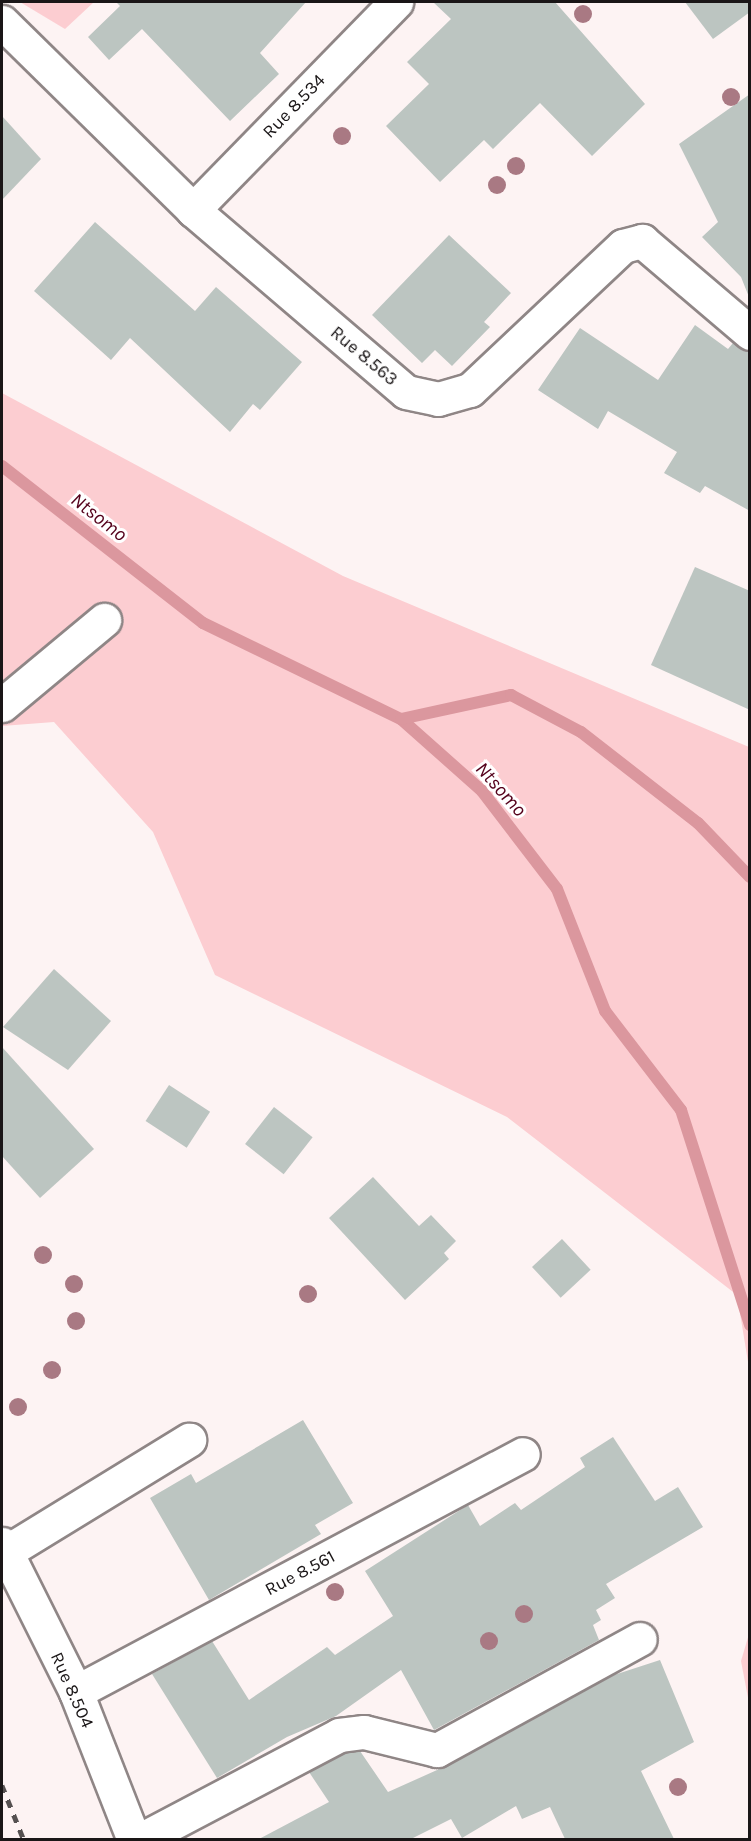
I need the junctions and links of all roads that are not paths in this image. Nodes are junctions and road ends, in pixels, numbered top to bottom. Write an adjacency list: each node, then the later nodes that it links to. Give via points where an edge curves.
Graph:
1 (396, 2): 3 (street, Rue 8.534)
2 (2, 22): 3 (street, Rue 8.563)
3 (193, 210): 4 (street, Rue 8.563, via 406,392 438,399 470,390 623,246 642,241)
4 (750, 333)
5 (104, 620): 6 (street)
6 (2, 705)
7 (189, 1440): 9 (street)
8 (523, 1454): 11 (street, Rue 8.561)
9 (4, 1548): 11 (street, Rue 8.504)
10 (640, 1639): 13 (street, via 437,1750 364,1732 339,1735)
11 (76, 1692): 12 (street, Rue 8.504)
12 (134, 1839)
13 (140, 1839)

